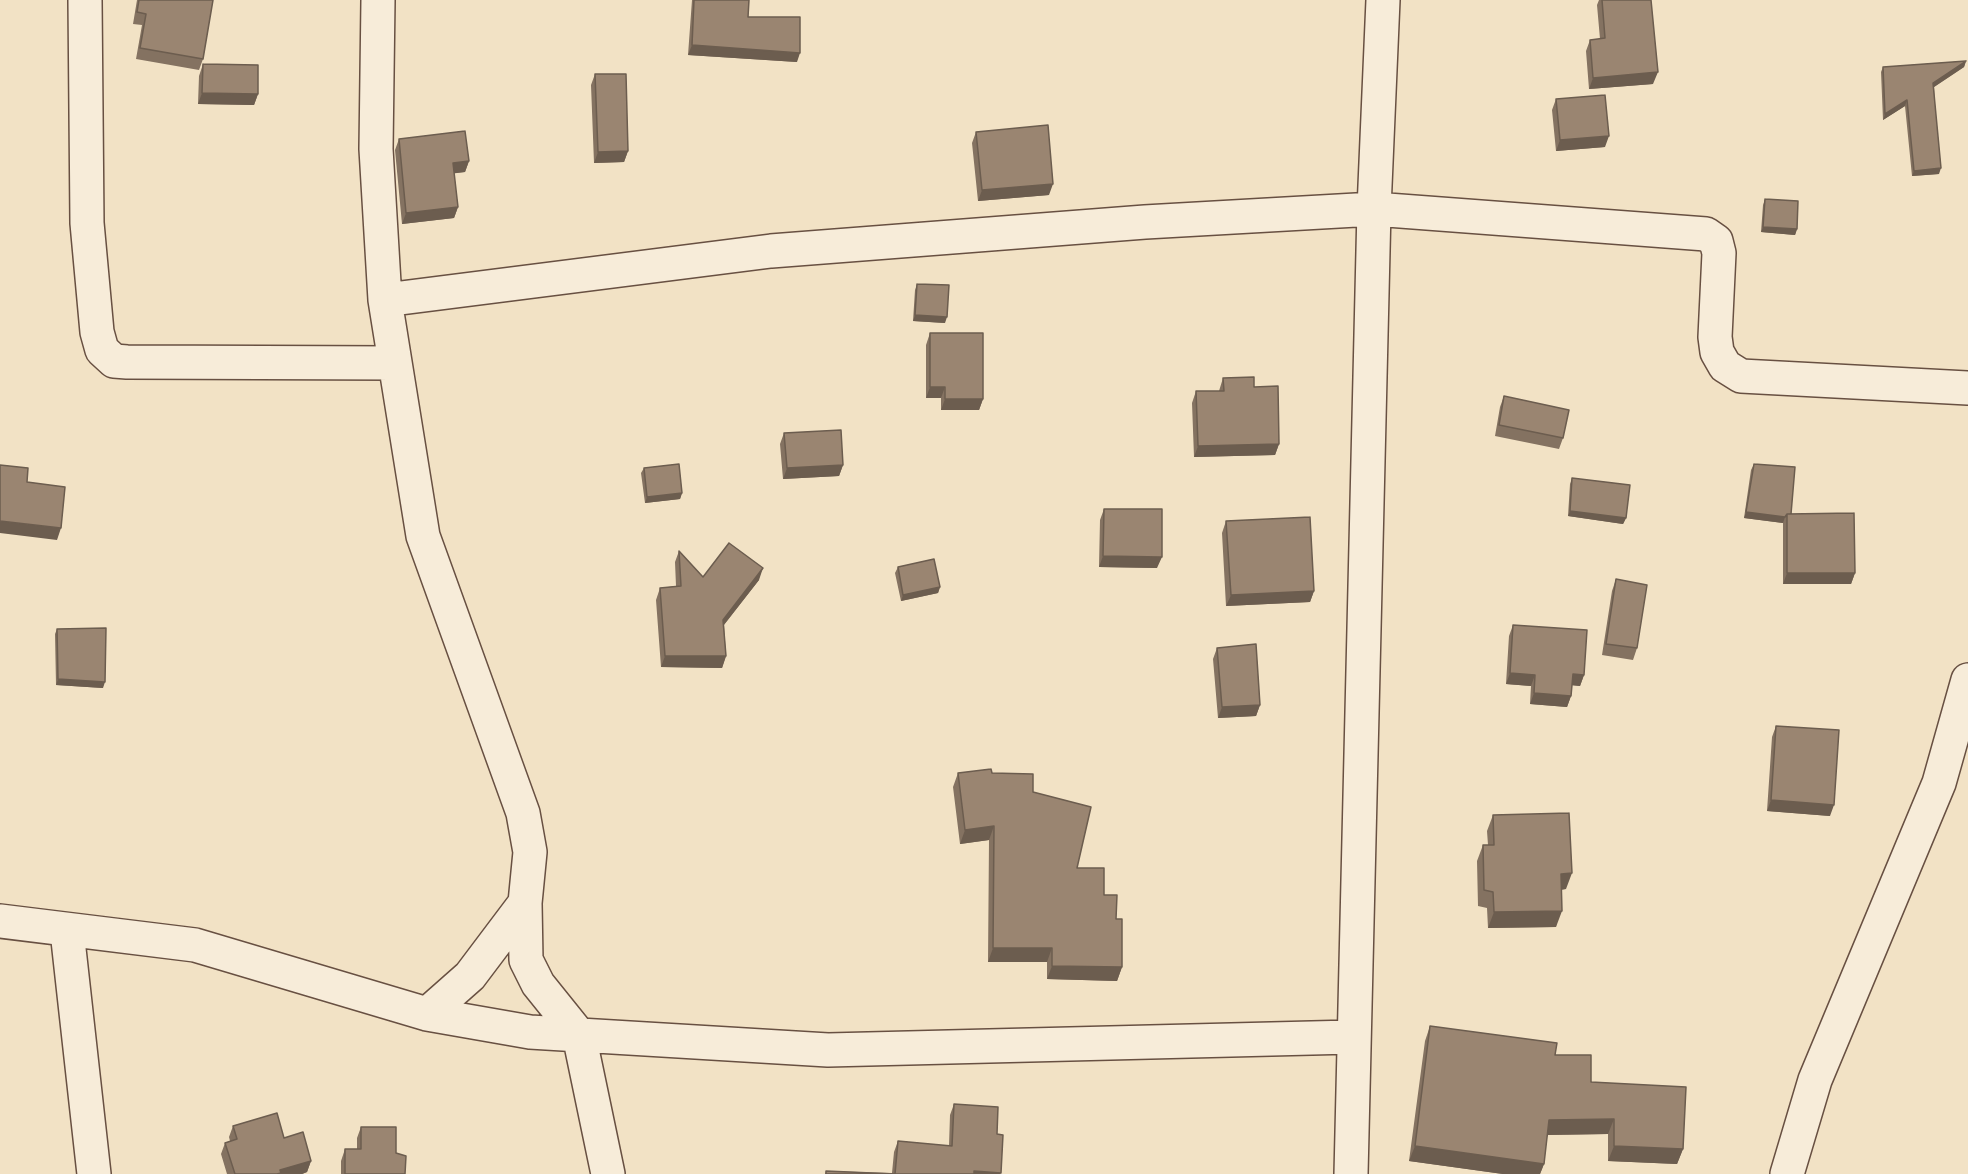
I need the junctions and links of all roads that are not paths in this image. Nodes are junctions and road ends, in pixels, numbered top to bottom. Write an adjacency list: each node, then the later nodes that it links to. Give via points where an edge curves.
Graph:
1 (85, 0): 6 (street, via 87,223 102,350 114,361 127,362)
2 (378, 0): 5 (street, via 376,149)
3 (1383, 0): 4 (street)
4 (1374, 209): 5 (street, via 771,251); 7 (street, via 1706,234 1716,241 1719,253 1717,352 1725,366 1741,376); 14 (street)
5 (385, 300): 6 (street)
6 (394, 363): 9 (street, via 423,536 523,813 530,852)
7 (1968, 388)
8 (1968, 680): 18 (street, via 1939,783 1815,1080)
9 (525, 903): 12 (street, via 470,976); 13 (street, via 526,960 538,984)
10 (0, 921): 11 (street)
11 (67, 931): 12 (street, via 195,945); 15 (street)
12 (428, 1014): 13 (street, via 530,1032)
13 (579, 1035): 14 (street, via 828,1050); 16 (street)
14 (1352, 1037): 17 (street)
15 (94, 1174)
16 (608, 1174)
17 (1351, 1174)
18 (1787, 1174)

